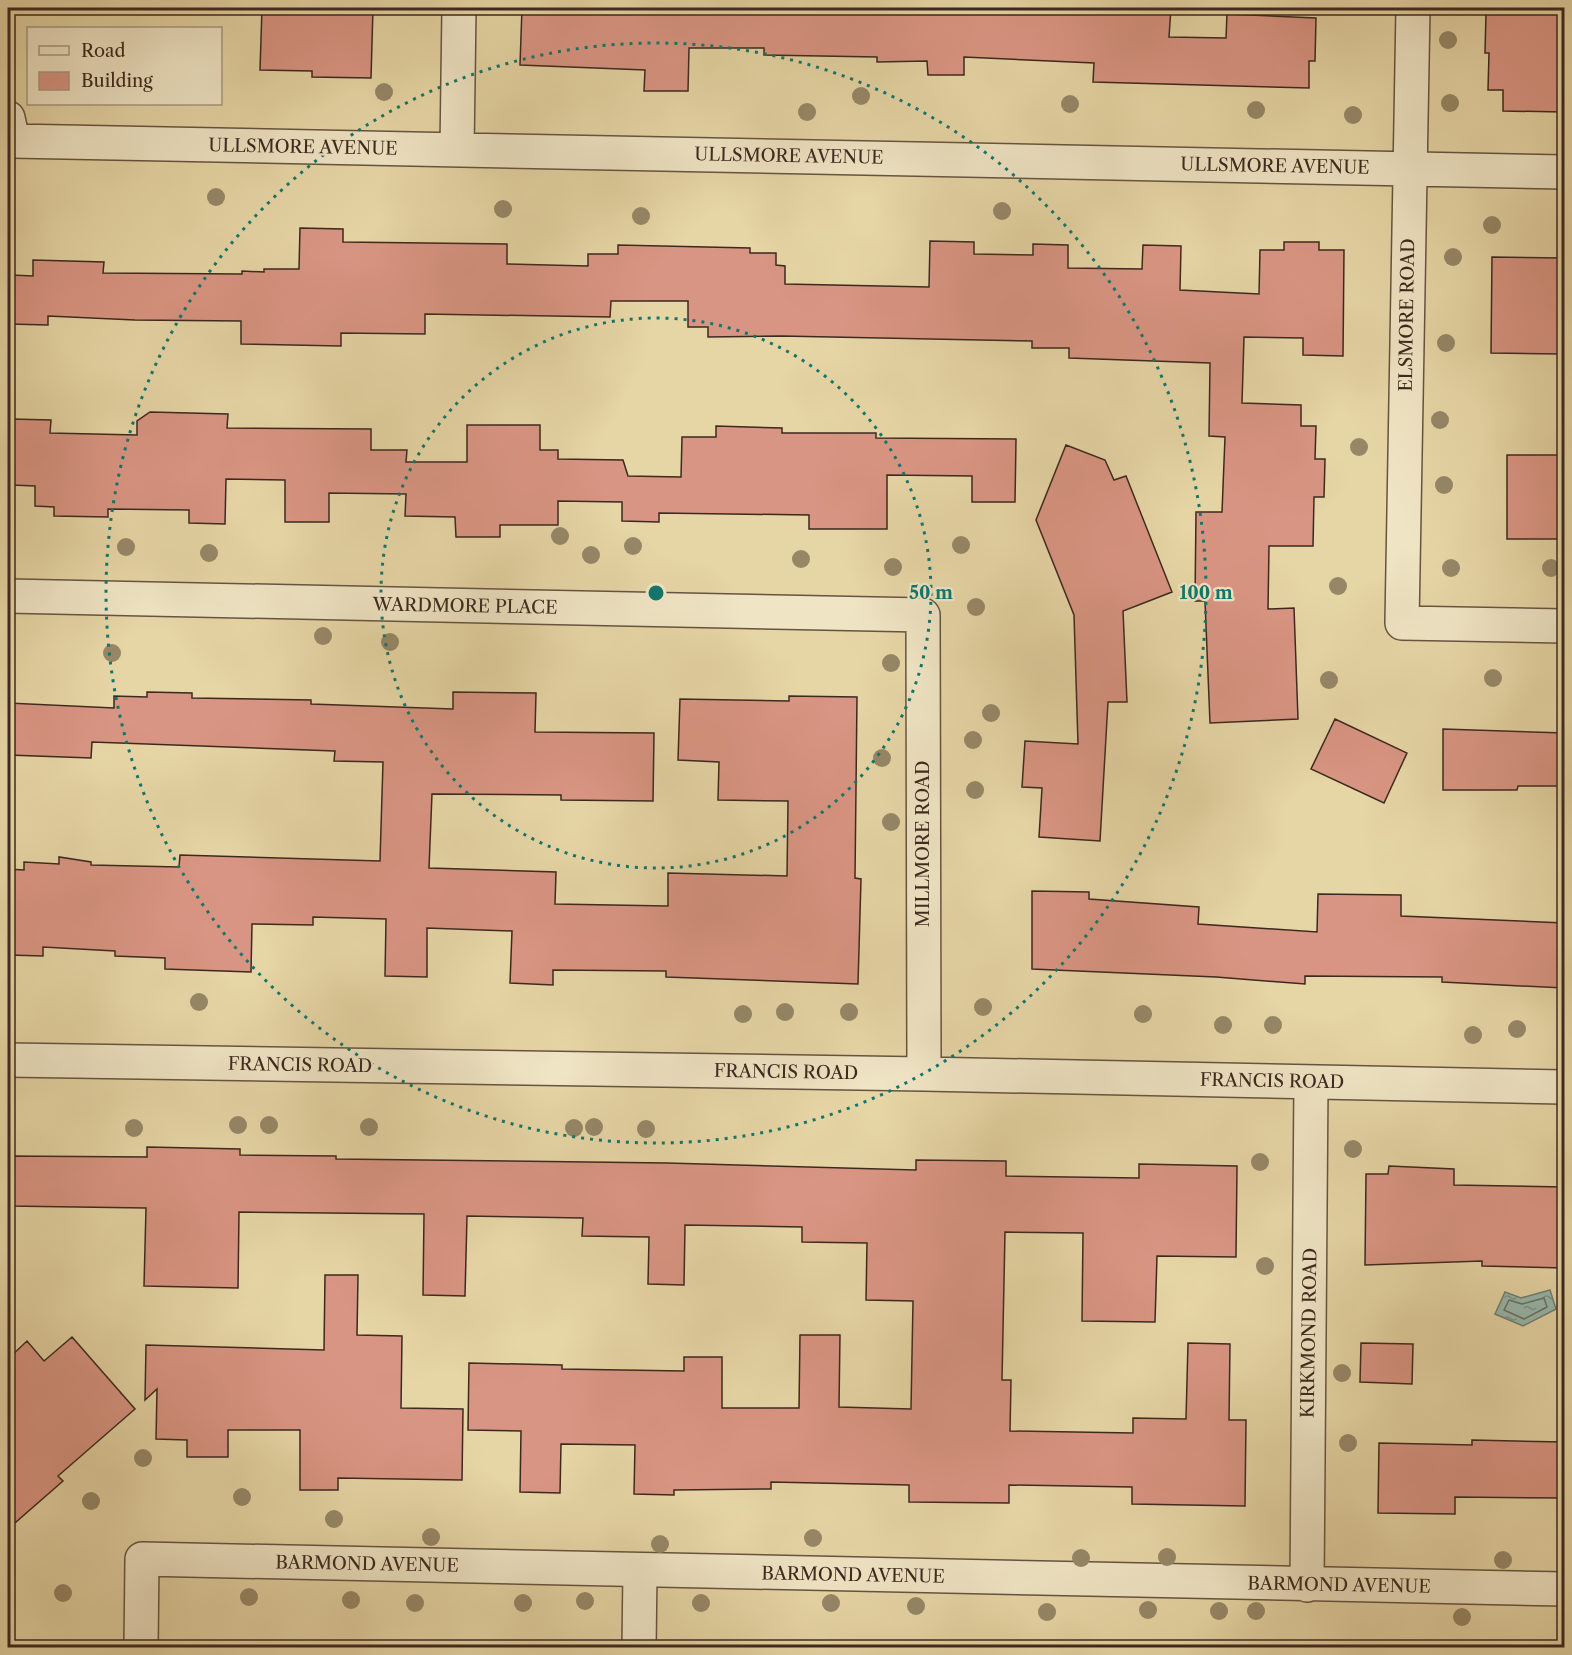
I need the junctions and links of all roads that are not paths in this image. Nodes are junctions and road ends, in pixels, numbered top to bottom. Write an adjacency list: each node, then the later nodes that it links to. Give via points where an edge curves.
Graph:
1 (459, 8): 4 (street)
2 (1413, 8): 5 (street, ELSMORE ROAD)
3 (10, 129): 4 (street, ULLSMORE AVENUE)
4 (457, 150): 5 (street, ULLSMORE AVENUE)
5 (1410, 169): 6 (street, ULLSMORE AVENUE); 9 (street, ELSMORE ROAD, via 1402,623)
6 (1564, 171)
7 (8, 596): 8 (street, WARDMORE PLACE)
8 (922, 615): 11 (street, MILLMORE ROAD)
9 (1564, 626)
10 (8, 1060): 11 (street, FRANCIS ROAD)
11 (924, 1074): 12 (street, FRANCIS ROAD)
12 (1311, 1082): 13 (street, FRANCIS ROAD); 15 (street, KIRKMOND ROAD)
13 (1564, 1087)
14 (640, 1570): 15 (street, BARMOND AVENUE); 17 (street, BARMOND AVENUE, via 142,1559); 18 (street)
15 (1307, 1585): 16 (street, BARMOND AVENUE)
16 (1564, 1589)
17 (141, 1647)
18 (639, 1647)

